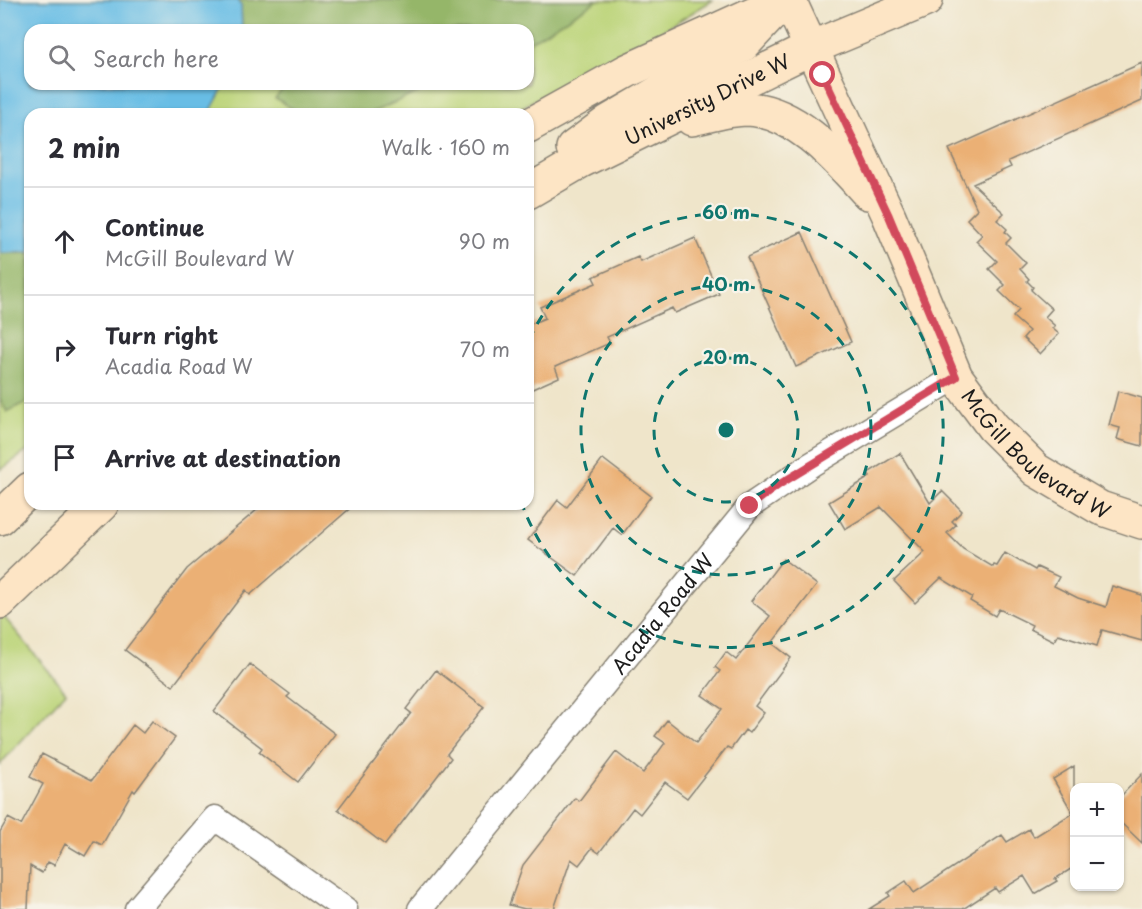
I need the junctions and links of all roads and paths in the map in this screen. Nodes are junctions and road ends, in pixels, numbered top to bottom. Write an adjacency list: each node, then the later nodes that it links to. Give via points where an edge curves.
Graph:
1 (785, 0): 4 (main road, McGill Boulevard W); 5 (main road, via 627,71); 7 (main road, via 743,45 608,122)
2 (868, 0): 4 (main road, via 821,28)
3 (926, 0): 4 (main road, University Drive W)
4 (811, 48): 6 (main road, University Drive W); 9 (main road, McGill Boulevard W)
5 (534, 123)
6 (646, 129): 8 (main road, University Drive W); 9 (main road, via 748,109 772,115 827,148)
7 (534, 177)
8 (534, 188)
9 (889, 216): 10 (main road, McGill Boulevard W)
10 (956, 377): 16 (main road, McGill Boulevard W, via 993,427 1036,470 1100,508); 20 (street, Acadia Road W, via 750,506)
11 (24, 479): 12 (main road)
12 (0, 489)
13 (24, 495): 15 (main road)
14 (96, 510): 17 (main road)
15 (0, 518)
16 (1142, 522)
17 (0, 602)
18 (137, 909): 19 (street, via 215,818)
19 (345, 909)
20 (420, 909)

